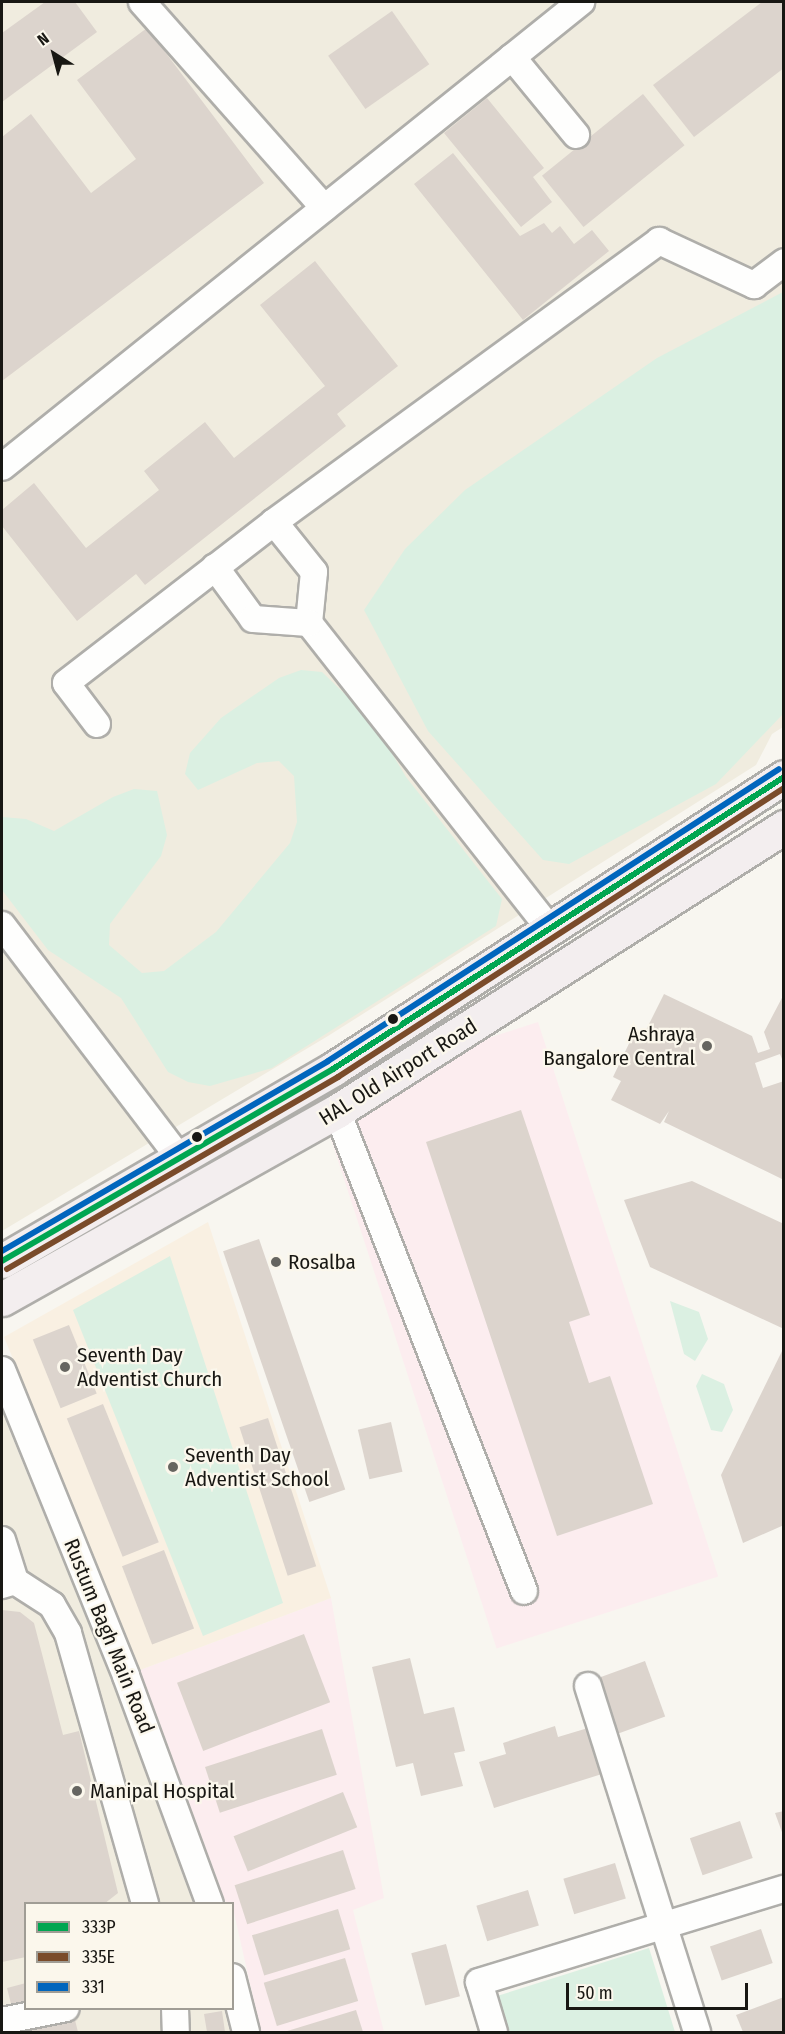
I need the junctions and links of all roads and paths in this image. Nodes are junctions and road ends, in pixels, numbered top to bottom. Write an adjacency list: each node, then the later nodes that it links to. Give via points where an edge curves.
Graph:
1 (142, 2): 5 (street)
2 (581, 2): 3 (street)
3 (512, 57): 4 (street); 5 (street)
4 (576, 135)
5 (324, 208): 7 (street)
6 (783, 262): 8 (street, via 754,285 659,241)
7 (2, 467)
8 (274, 522): 9 (street); 10 (street, via 314,572)
9 (215, 567): 10 (street, via 254,619); 11 (street, via 66,683)
10 (309, 623): 15 (street)
11 (97, 724)
12 (783, 777): 15 (main road, HAL Old Airport Road)
13 (783, 827): 16 (main road, HAL Old Airport Road)
14 (2, 925): 17 (street)
15 (549, 928): 17 (main road, HAL Old Airport Road, via 333,1069)
16 (337, 1111): 19 (main road, HAL Old Airport Road); 23 (street)
17 (180, 1160): 18 (main road, HAL Old Airport Road)
18 (2, 1261)
19 (2, 1299)
20 (2, 1370): 27 (street, Rustum Bagh Main Road, via 126,1676)
21 (2, 1540): 22 (street)
22 (8, 1583): 26 (street, via 52,1605 68,1633)
23 (524, 1591)
24 (588, 1686): 28 (street)
25 (783, 1889): 28 (street)
26 (144, 1902)
27 (209, 1902)
28 (663, 1926): 35 (street, via 479,1982); 36 (street)
29 (234, 1985): 34 (street)
30 (56, 2010): 32 (street)
31 (175, 2010): 33 (street)
32 (2, 2021)
33 (176, 2032)
34 (246, 2032)
35 (495, 2032)
36 (697, 2032)

